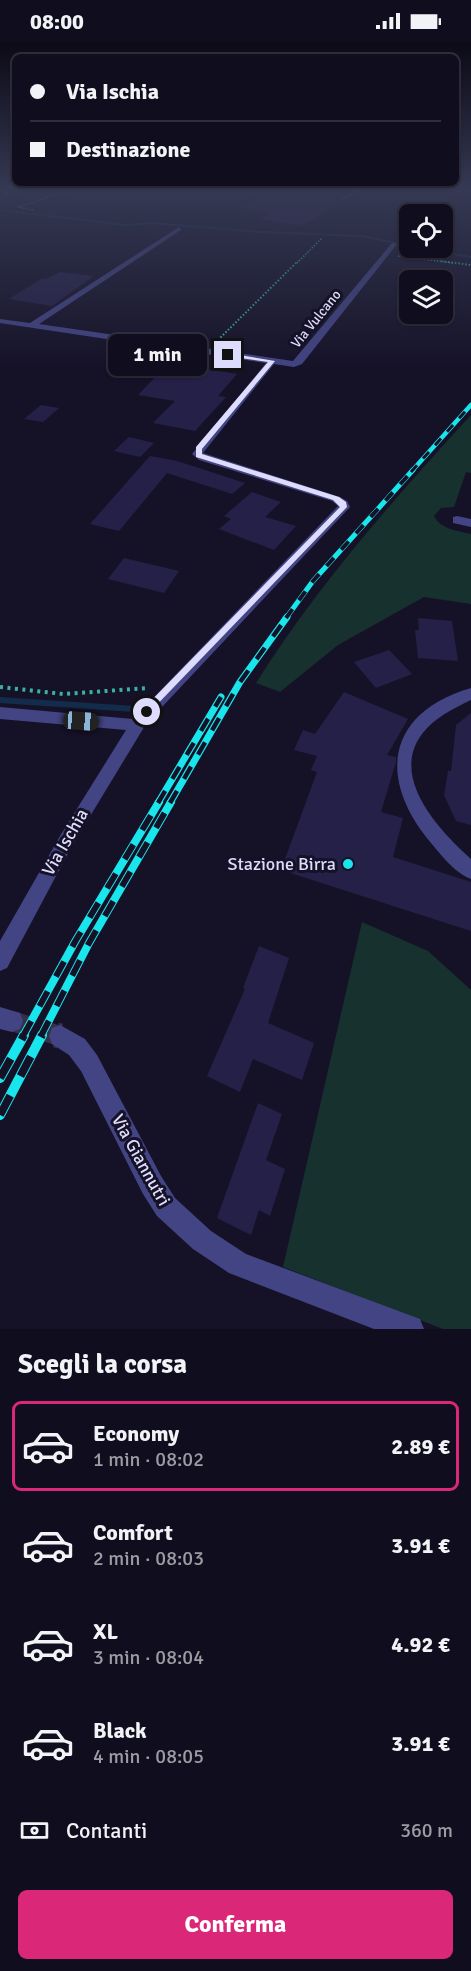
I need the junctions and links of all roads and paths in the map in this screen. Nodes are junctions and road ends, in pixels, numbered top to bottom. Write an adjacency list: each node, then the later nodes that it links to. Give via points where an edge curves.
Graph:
1 (148, 249): 7 (street)
2 (311, 249): 8 (path)
3 (390, 249): 4 (street, Via Vulcano)
4 (386, 255): 5 (path); 9 (street, Via Vulcano, via 299,362)
5 (471, 265)
6 (0, 321): 7 (street)
7 (32, 325): 8 (street)
8 (207, 352): 9 (street)
9 (272, 361): 13 (street, Via Ischia, via 197,454 336,499 344,507)
10 (457, 520): 11 (street)
11 (471, 523)
12 (0, 687): 13 (path, via 63,694 129,687)
13 (168, 690): 16 (street, Via Ischia)
14 (471, 693): 17 (street, via 436,710 421,723 405,747 403,764 406,785 418,811 442,843)
15 (0, 713): 16 (street)
16 (145, 715): 18 (street, Via Ischia, via 66,841)
17 (471, 871)
18 (0, 961)
19 (60, 1036): 20 (street, Via Giannutri, via 89,1063 152,1185 183,1225 238,1264)
20 (410, 1329)

